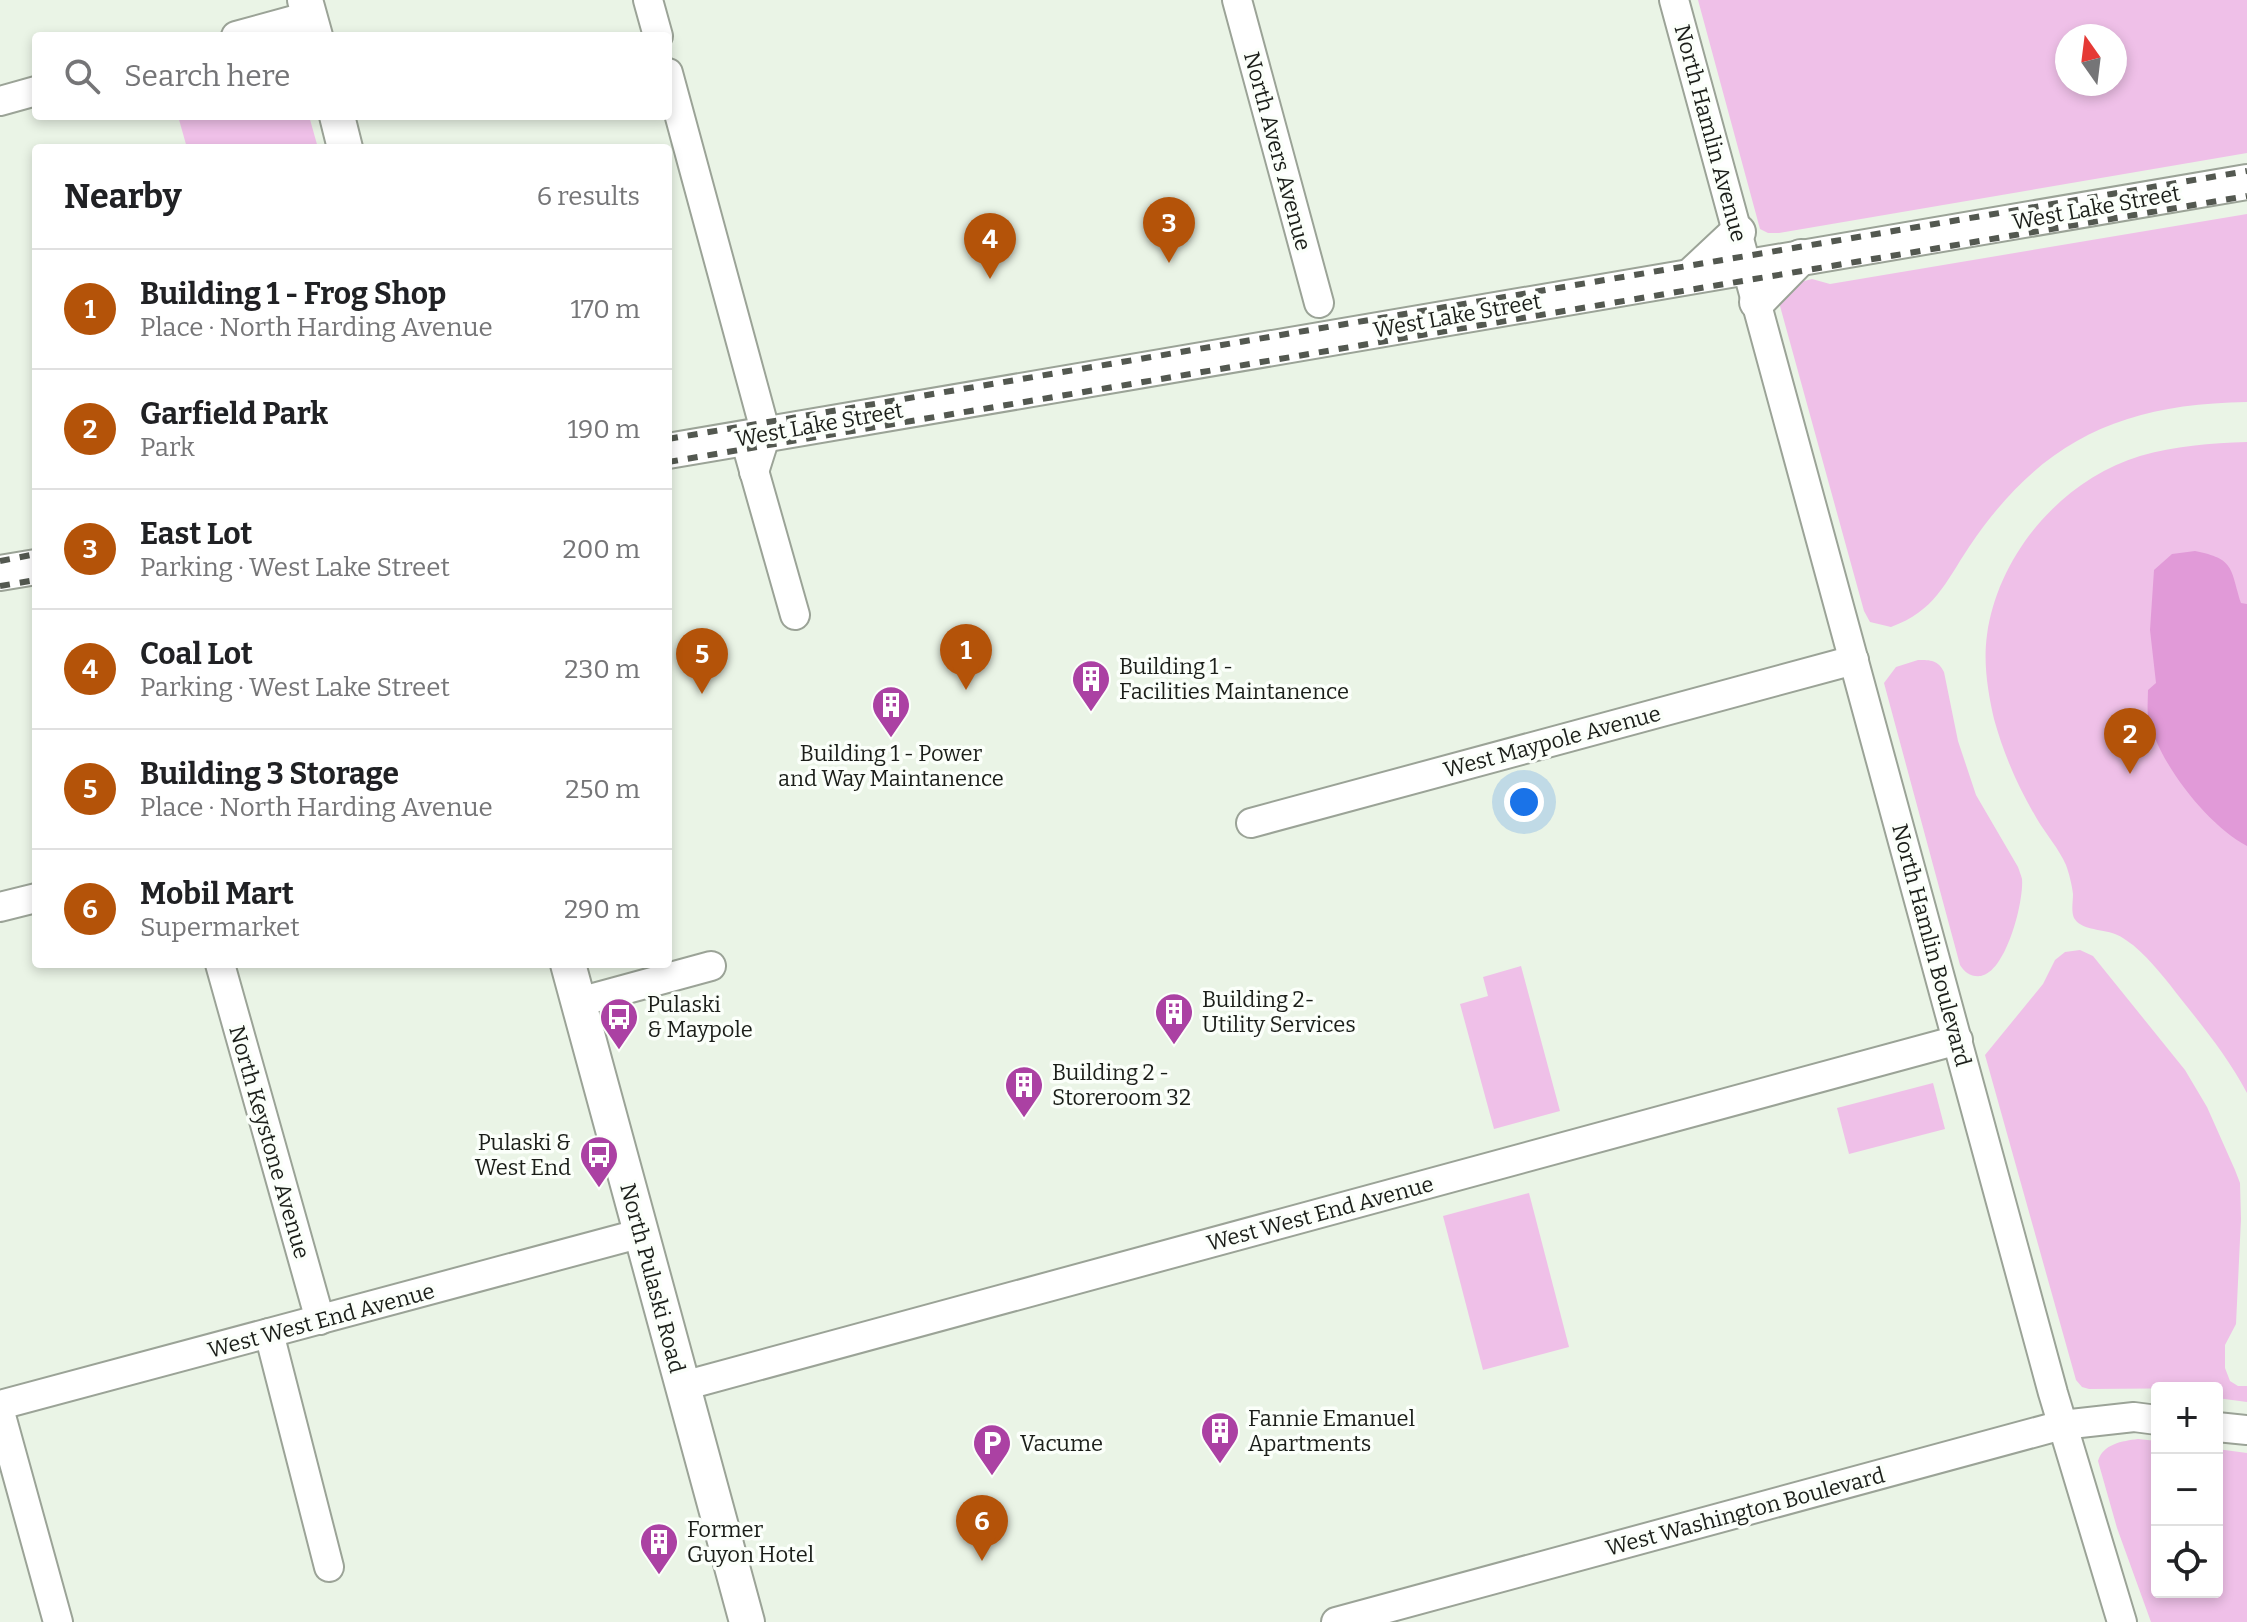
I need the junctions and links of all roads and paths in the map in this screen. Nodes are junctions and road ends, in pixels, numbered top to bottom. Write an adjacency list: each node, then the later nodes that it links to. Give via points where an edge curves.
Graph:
1 (648, 0): 6 (street)
2 (1237, 0): 17 (street, North Avers Avenue)
3 (1674, 0): 14 (street, North Hamlin Avenue)
4 (310, 17): 5 (street)
5 (252, 32)
6 (657, 32)
7 (672, 88): 20 (street, via 757,398)
8 (32, 92): 9 (street)
9 (0, 101)
10 (338, 120): 11 (main road)
11 (344, 144)
12 (2247, 182): 13 (main road, West Lake Street)
13 (1911, 239): 14 (main road, via 1884,226); 15 (main road, West Lake Street)
14 (1742, 249): 15 (main road, West Lake Street); 16 (street, North Hamlin Boulevard); 18 (main road, West Lake Street, via 1692,275)
15 (1801, 257): 16 (main road)
16 (1757, 302): 29 (street, North Hamlin Boulevard)
17 (1319, 303): 18 (street, North Avers Avenue); 19 (street)
18 (1346, 334): 19 (main road, West Lake Street)
19 (1305, 341): 20 (main road, West Lake Street)
20 (756, 436): 21 (main road, West Lake Street); 28 (street, via 754,472)
21 (672, 450)
22 (32, 547): 23 (main road)
23 (0, 552)
24 (32, 568): 25 (main road)
25 (0, 573)
26 (32, 587): 27 (main road)
27 (0, 592)
28 (795, 615)
29 (1854, 660): 30 (street, West Maypole Avenue); 37 (street, North Hamlin Boulevard)
30 (1251, 823)
31 (32, 899): 32 (street)
32 (0, 907)
33 (711, 966): 36 (street)
34 (221, 968): 39 (street, North Keystone Avenue)
35 (569, 968): 36 (main road, North Pulaski Road)
36 (579, 1002): 38 (main road, North Pulaski Road)
37 (1958, 1040): 41 (street, West West End Avenue); 45 (street, North Hamlin Boulevard)
38 (642, 1233): 39 (street, West West End Avenue); 41 (main road, North Pulaski Road)
39 (320, 1320): 40 (street, West West End Avenue)
40 (269, 1333): 42 (street, West West End Avenue); 48 (street)
41 (683, 1386): 49 (main road, North Pulaski Road)
42 (0, 1405)
43 (0, 1412): 50 (street)
44 (2151, 1419): 45 (street, West Washington Boulevard)
45 (2062, 1425): 51 (street, West Washington Boulevard); 52 (street, North Hamlin Boulevard)
46 (2223, 1428): 47 (street)
47 (2247, 1430)
48 (329, 1567)
49 (743, 1607)
50 (58, 1622)
51 (1336, 1622)
52 (2122, 1622)

